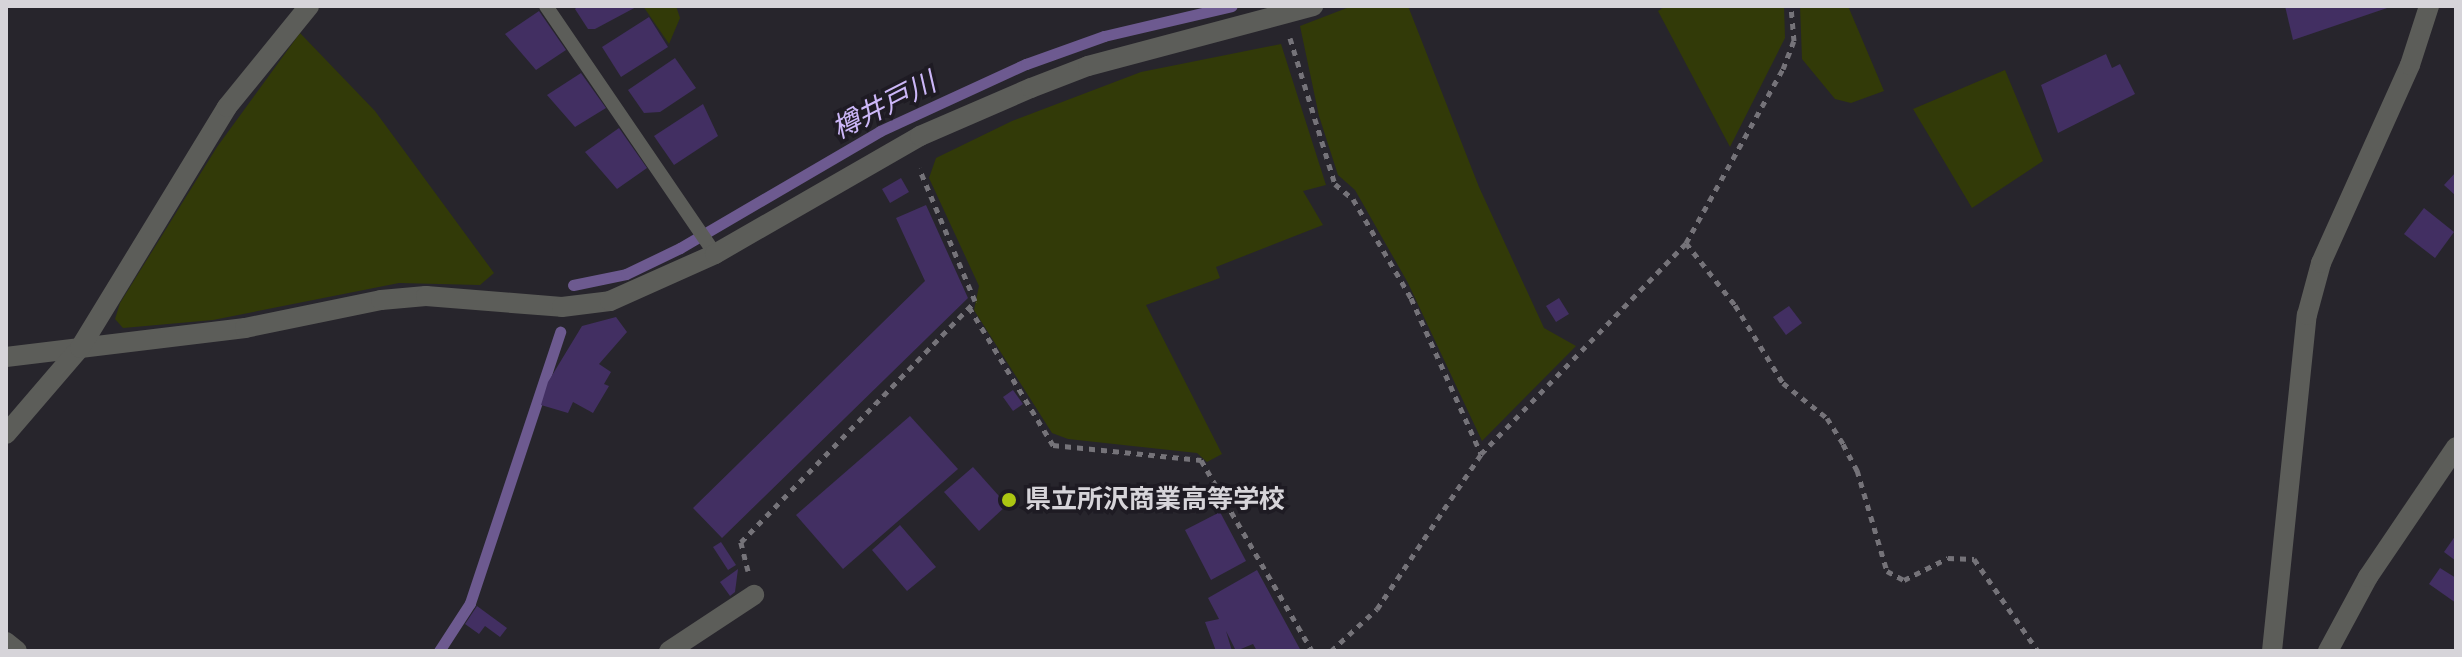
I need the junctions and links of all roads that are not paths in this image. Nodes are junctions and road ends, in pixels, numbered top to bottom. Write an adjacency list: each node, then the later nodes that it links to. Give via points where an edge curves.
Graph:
1 (309, 6): 6 (street, via 227,107)
2 (546, 6): 5 (lane)
3 (1313, 6): 5 (street, via 1088,66 909,142)
4 (2429, 6): 14 (street, via 2410,65 2321,263 2307,315)
5 (715, 254): 6 (street, via 610,301 562,307 426,296 245,328)
6 (80, 348): 7 (street); 8 (street)
7 (6, 357)
8 (6, 434)
9 (2456, 447): 15 (street, via 2368,577)
10 (754, 595): 13 (street)
11 (6, 642): 12 (street)
12 (17, 651)
13 (669, 651)
14 (2272, 651)
15 (2328, 651)

